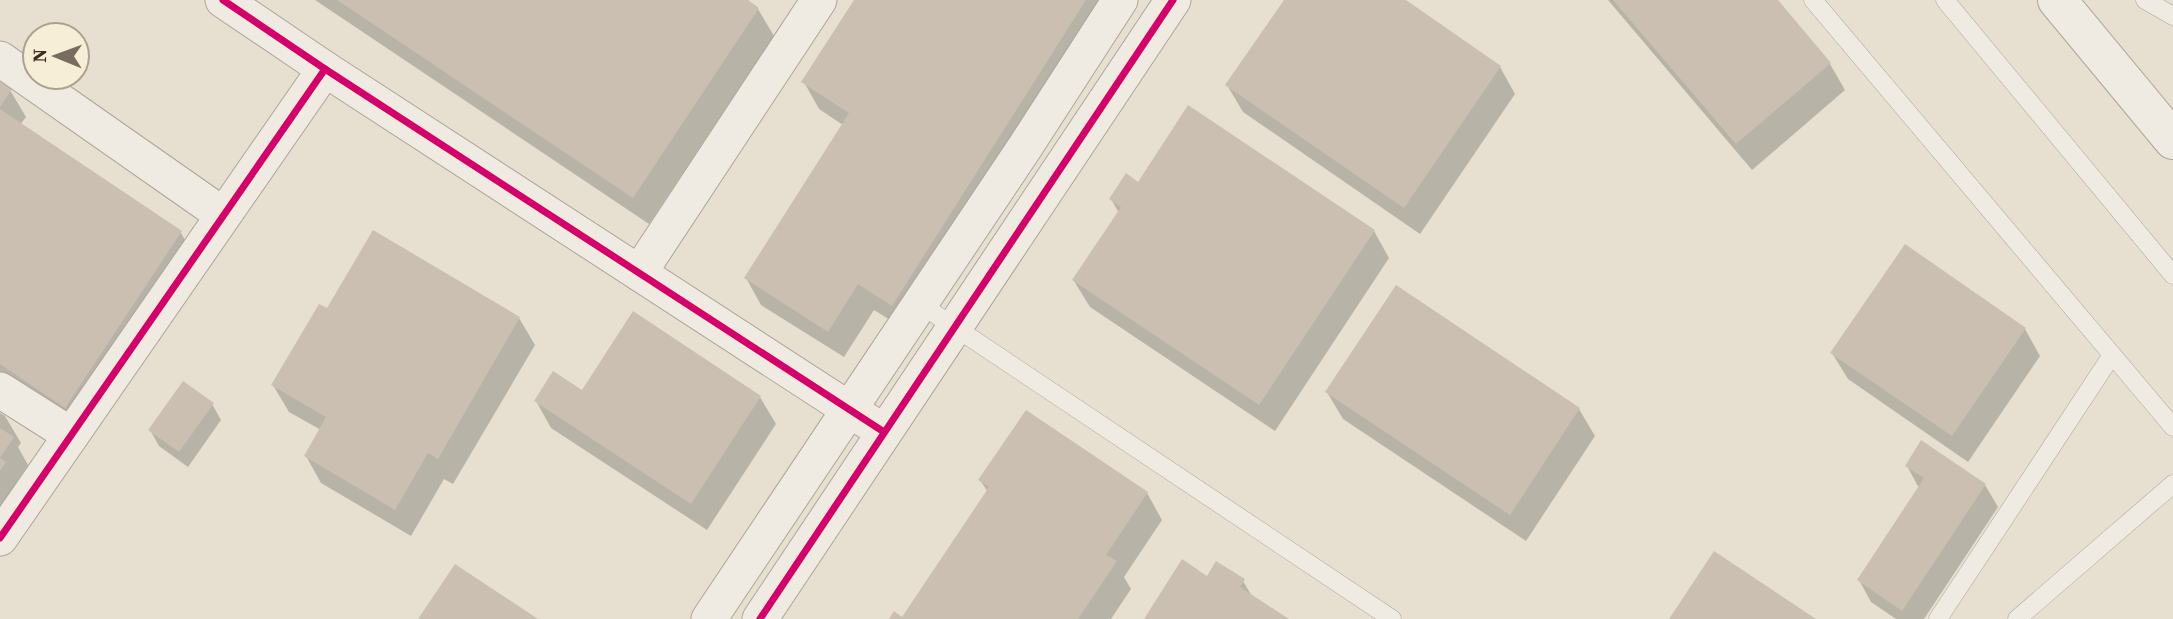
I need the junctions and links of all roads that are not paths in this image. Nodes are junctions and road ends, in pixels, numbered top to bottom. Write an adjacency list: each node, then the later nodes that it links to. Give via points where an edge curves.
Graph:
1 (223, 0): 11 (street)
2 (1120, 0): 16 (street)
3 (1173, 0): 17 (street)
4 (1813, 0): 18 (lane)
5 (1945, 0): 15 (lane)
6 (2057, 0): 12 (street)
7 (2145, 0): 9 (lane)
8 (814, 2): 14 (street)
9 (2173, 16)
10 (0, 59): 13 (street)
11 (325, 69): 13 (street); 14 (street)
12 (2173, 140)
13 (223, 215): 23 (street)
14 (639, 273): 20 (street)
15 (2173, 275)
16 (920, 304): 17 (lane); 20 (street)
17 (955, 327): 22 (street); 28 (lane)
18 (2112, 355): 21 (lane); 29 (lane)
19 (0, 390): 23 (street)
20 (849, 410): 22 (street); 26 (street)
21 (2173, 427)
22 (884, 432): 27 (street)
23 (71, 435): 25 (street)
24 (2173, 484): 30 (lane)
25 (0, 538)
26 (709, 619)
27 (760, 619)
28 (1392, 619)
29 (1938, 619)
30 (2017, 619)

